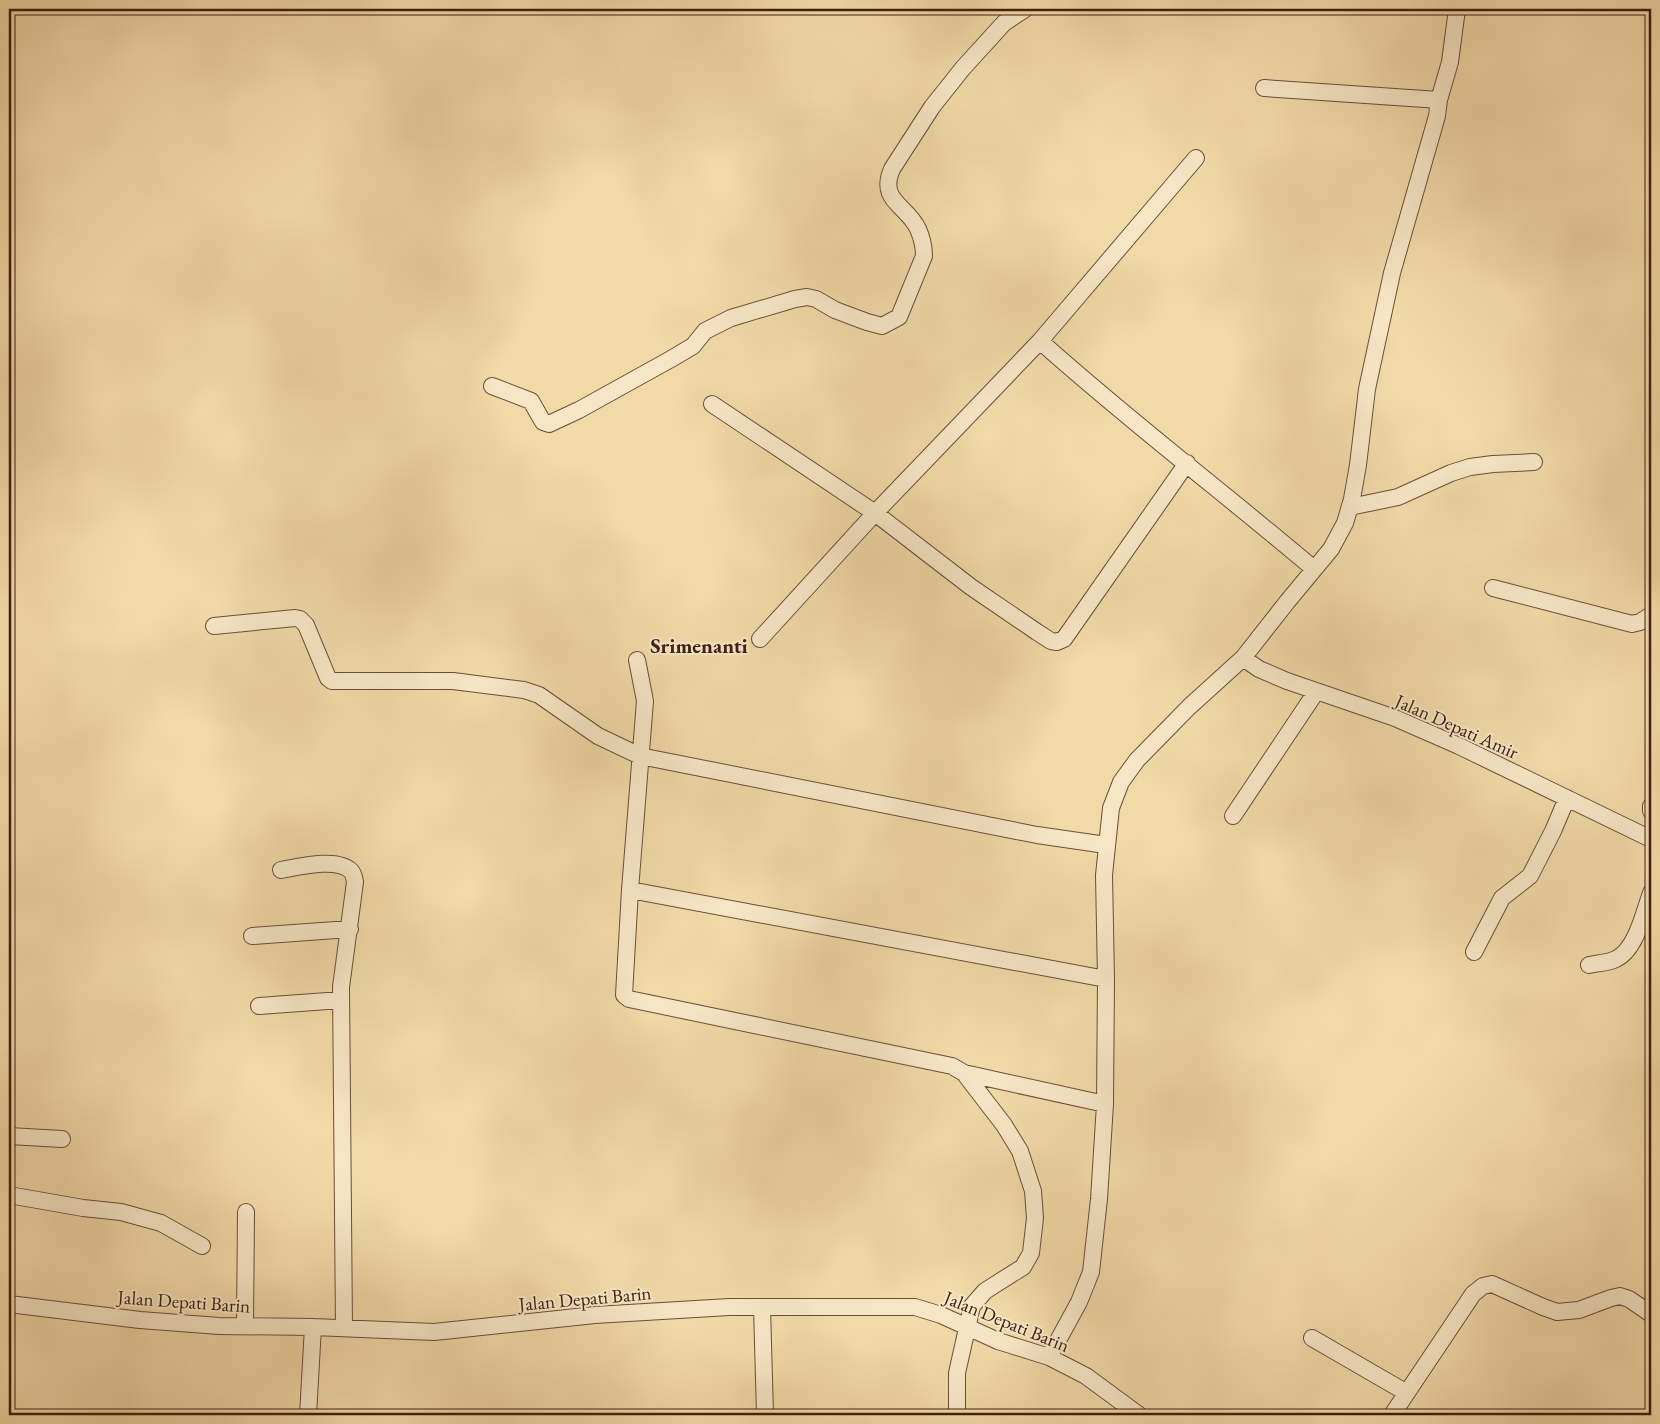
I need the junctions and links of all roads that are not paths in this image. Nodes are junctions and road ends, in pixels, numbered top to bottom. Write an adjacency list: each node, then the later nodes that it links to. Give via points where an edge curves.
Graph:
1 (1025, 9): 7 (street, via 1004,22 963,68 932,107 887,179 892,197 913,221 924,246 924,256 899,317 882,326 808,297 749,312 705,331 693,346 549,424 543,422 531,401)
2 (1457, 9): 4 (street, via 1450,62)
3 (1264, 88): 4 (street)
4 (1439, 100): 11 (street, via 1390,283 1367,389)
5 (1196, 158): 6 (street)
6 (1040, 342): 10 (street); 12 (street)
7 (492, 386)
8 (712, 404): 12 (street)
9 (1534, 462): 11 (street, via 1470,467 1398,497)
10 (1187, 464): 12 (street, via 1064,639 1057,642 971,587); 13 (street)
11 (1350, 507): 13 (street, via 1331,549)
12 (875, 513): 17 (street)
13 (1314, 569): 18 (street)
14 (1493, 588): 15 (street, via 1632,624)
15 (1651, 616)
16 (214, 626): 21 (street, via 300,619 306,625 332,681 453,681 524,690 539,695 598,736)
17 (760, 639)
18 (1243, 658): 20 (street, Jalan Depati Amir, via 1258,669); 27 (street, via 1189,707 1120,782 1110,808)
19 (637, 660): 21 (street, via 645,701)
20 (1316, 692): 22 (street, Jalan Depati Amir, via 1395,718); 25 (street)
21 (640, 756): 27 (street, via 1037,835); 29 (street)
22 (1567, 798): 26 (street, Jalan Depati Amir); 33 (street, via 1530,876 1502,898)
23 (1651, 806): 24 (street)
24 (1651, 811)
25 (1233, 816)
26 (1651, 839)
27 (1106, 844): 35 (street)
28 (281, 870): 31 (street, via 319,864 349,869 355,882)
29 (630, 890): 35 (street); 38 (street, via 623,993 627,998 952,1066)
30 (1651, 893): 34 (street, via 1629,948 1616,959)
31 (350, 929): 32 (street); 36 (street)
32 (252, 936)
33 (1474, 952)
34 (1589, 965)
35 (1106, 979): 39 (street)
36 (341, 1000): 37 (street); 50 (street)
37 (259, 1006)
38 (964, 1073): 39 (street); 51 (street, via 1020,1151 1036,1218 1028,1260 976,1300)
39 (1105, 1104): 53 (street, via 1091,1272 1080,1302)
40 (9, 1136): 41 (street)
41 (62, 1139)
42 (9, 1195): 44 (street, via 121,1212 161,1224)
43 (246, 1212): 48 (street)
44 (202, 1246)
45 (9, 1304): 48 (street, Jalan Depati Barin, via 140,1320)
46 (762, 1307): 50 (street, Jalan Depati Barin, via 595,1316 434,1332); 51 (street, Jalan Depati Barin, via 916,1307); 56 (street)
47 (1651, 1314): 54 (street, via 1620,1296 1579,1310 1557,1312 1492,1284 1483,1286 1473,1294)
48 (245, 1326): 49 (street, Jalan Depati Barin)
49 (313, 1327): 50 (street, Jalan Depati Barin); 55 (street)
50 (344, 1328)
51 (968, 1328): 53 (street, Jalan Depati Barin); 57 (street, via 957,1373)
52 (1312, 1338): 54 (street)
53 (1049, 1357): 58 (street, Jalan Depati Barin, via 1086,1376)
54 (1407, 1393): 59 (street)
55 (308, 1415)
56 (765, 1415)
57 (956, 1415)
58 (1139, 1415)
59 (1392, 1415)

